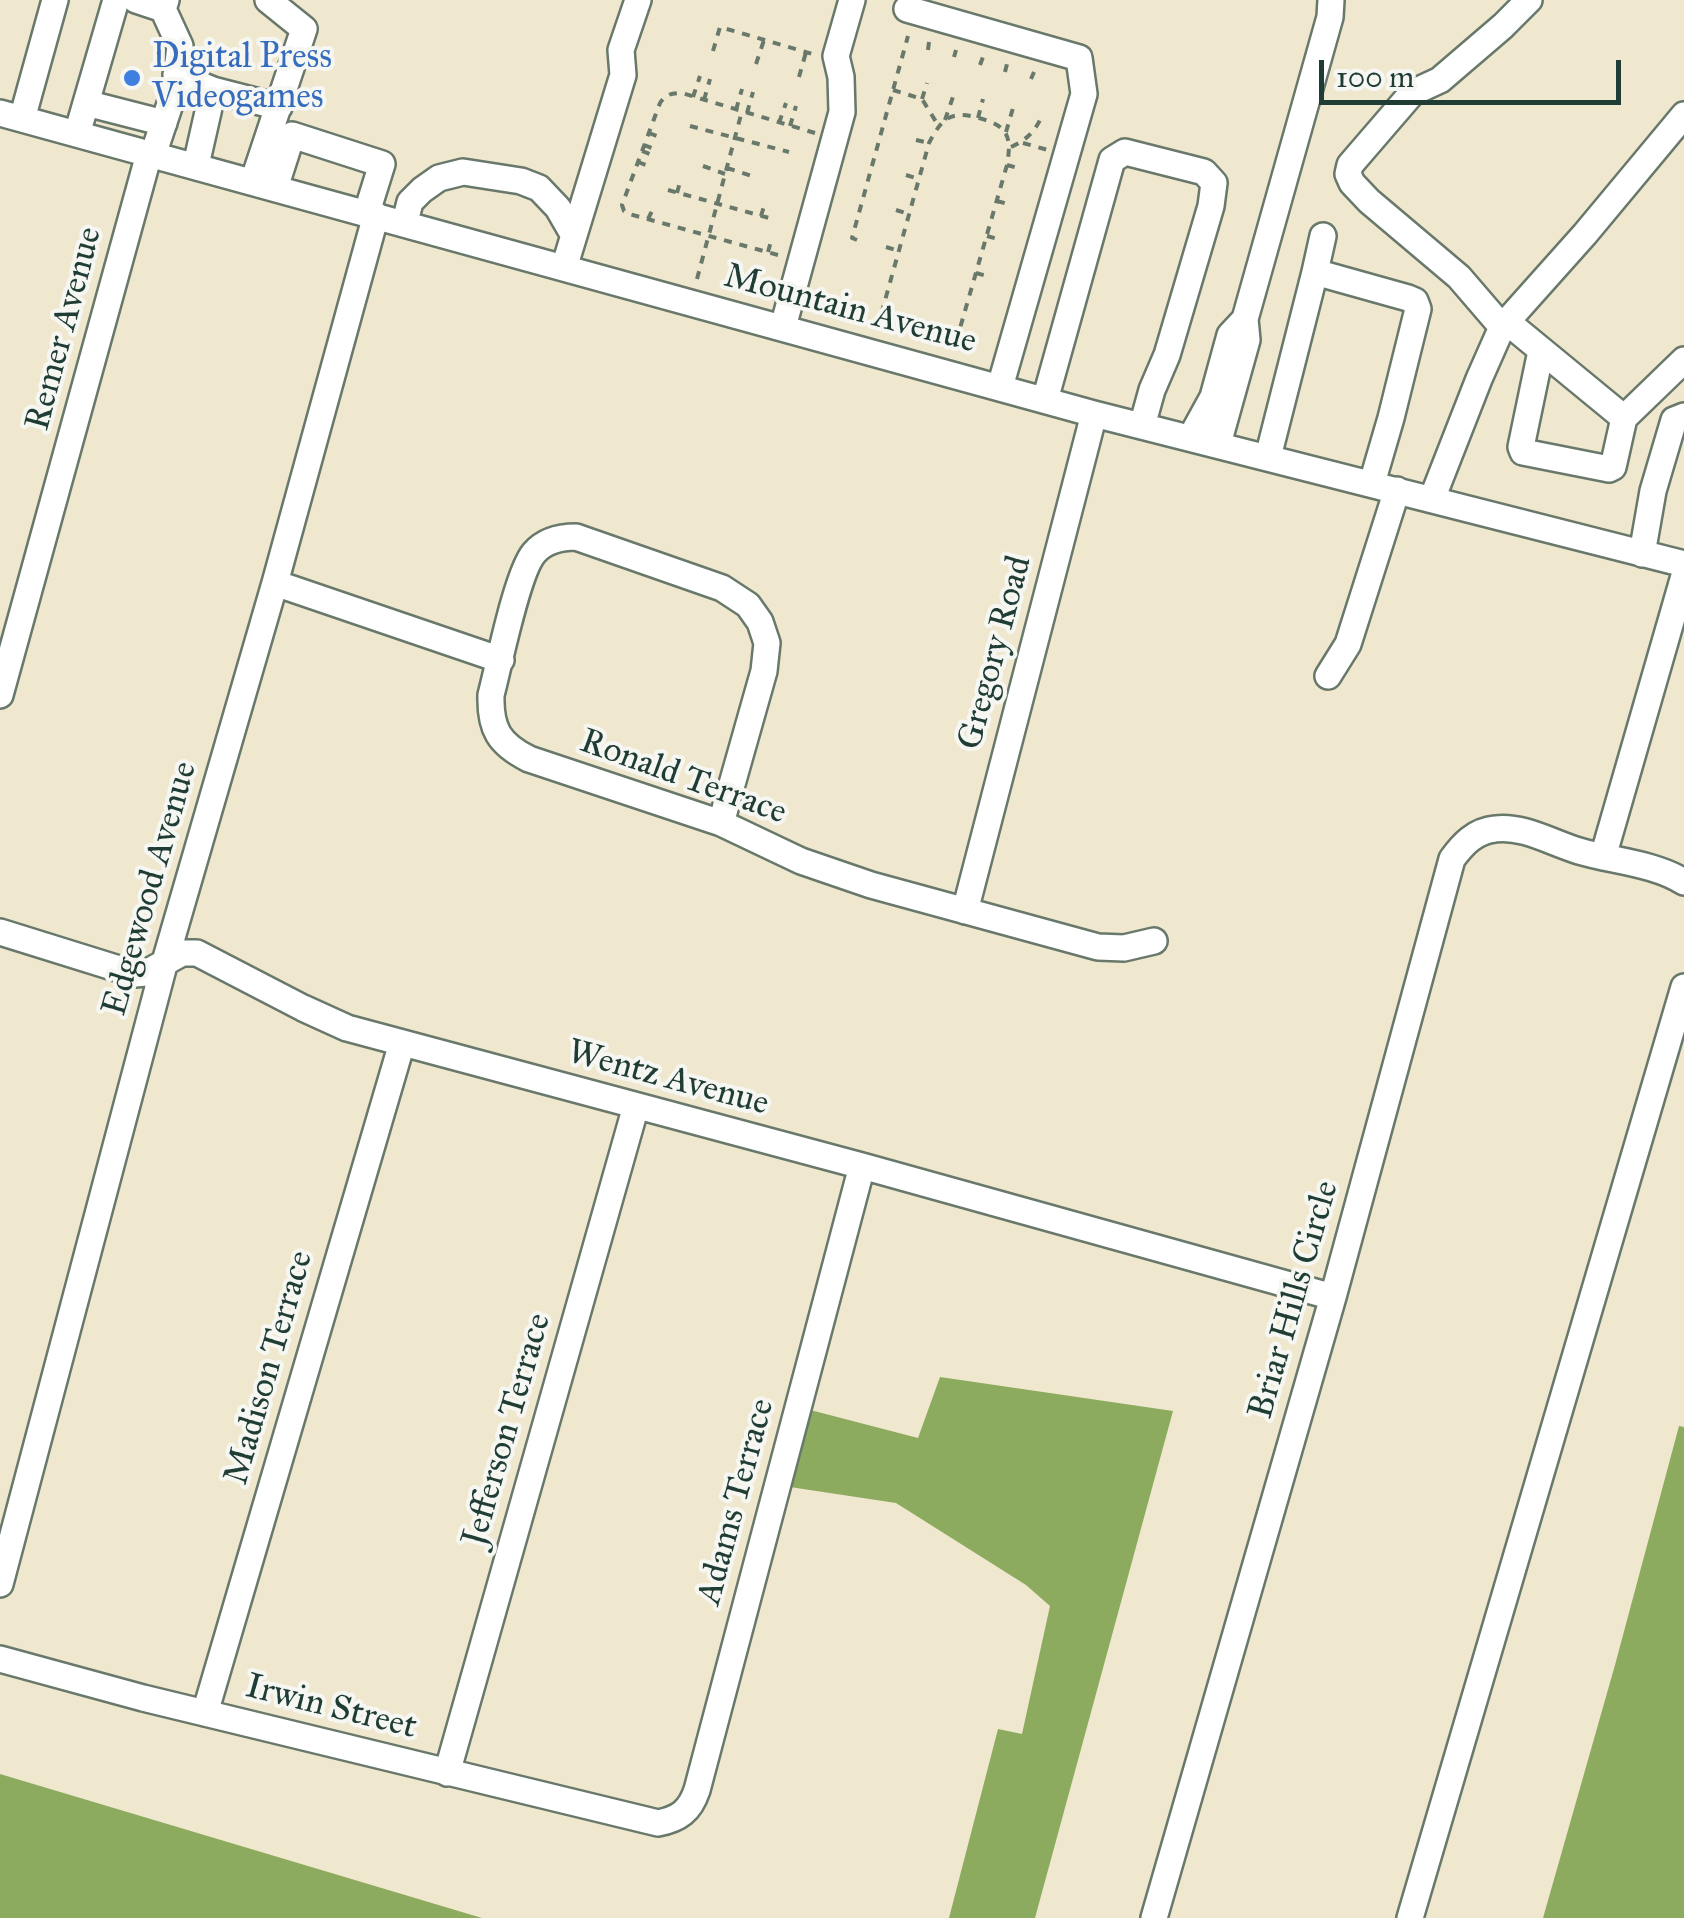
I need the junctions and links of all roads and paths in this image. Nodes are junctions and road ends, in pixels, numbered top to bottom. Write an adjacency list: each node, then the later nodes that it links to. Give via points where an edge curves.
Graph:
1 (55, 0): 48 (street)
2 (116, 0): 41 (street)
3 (136, 0): 9 (street)
4 (268, 0): 44 (street, via 304,29)
5 (638, 0): 100 (street, via 621,50 623,75)
6 (852, 0): 18 (street)
7 (1331, 0): 116 (street)
8 (1529, 0): 117 (street, via 1440,80 1412,94 1348,174)
9 (165, 5): 26 (street, Remer Avenue, via 180,46)
10 (908, 9): 123 (street, via 1079,58 1082,69 1084,94)
11 (908, 36): 34 (path)
12 (764, 40): 16 (path, via 720,27); 17 (path); 21 (path)
13 (930, 42): 14 (path)
14 (928, 50)
15 (956, 50): 19 (path)
16 (713, 51)
17 (806, 52): 18 (path); 28 (path)
18 (836, 56): 64 (street, via 842,112)
19 (954, 57)
20 (983, 57): 23 (path)
21 (756, 64)
22 (1007, 64): 24 (path)
23 (980, 65)
24 (1005, 72)
25 (1034, 72): 30 (path)
26 (176, 76): 33 (street); 53 (street, Remer Avenue)
27 (700, 76): 37 (path)
28 (798, 77)
29 (710, 79): 39 (path)
30 (1032, 79)
31 (927, 84): 40 (path)
32 (742, 89): 46 (path)
33 (213, 90): 44 (street); 73 (street)
34 (893, 90): 40 (path); 104 (path, via 852,238)
35 (955, 91): 52 (path)
36 (753, 92): 46 (path)
37 (693, 97): 39 (path); 51 (path, via 664,97)
38 (983, 99): 50 (path)
39 (704, 100): 46 (path)
40 (922, 100): 56 (path)
41 (86, 103): 53 (street); 60 (street)
42 (786, 103): 55 (path)
43 (796, 106): 58 (path)
44 (279, 107): 83 (street)
45 (1013, 108): 59 (path)
46 (742, 111): 55 (path); 63 (path)
47 (1684, 115): 117 (street)
48 (11, 116): 60 (street, Mountain Avenue)
49 (1042, 116): 68 (path, via 1035,131)
50 (978, 118): 52 (path, via 961,113); 59 (path)
51 (654, 120): 54 (path); 61 (path)
52 (945, 120): 56 (path)
53 (164, 123): 71 (street, Remer Avenue)
54 (662, 123)
55 (779, 123): 58 (path)
56 (938, 125): 66 (path)
57 (690, 126): 63 (path)
58 (790, 126): 64 (path)
59 (1006, 132): 68 (path)
60 (77, 134): 71 (street, Mountain Avenue)
61 (649, 134): 62 (path); 67 (path)
62 (662, 138)
63 (735, 138): 69 (path); 78 (path)
64 (834, 139): 110 (street)
65 (916, 140): 66 (path)
66 (929, 143): 81 (path)
67 (643, 148): 70 (path); 72 (path)
68 (1010, 148): 74 (path)
69 (788, 152)
70 (656, 153)
71 (151, 155): 73 (street, Mountain Avenue); 140 (street, Remer Avenue)
72 (638, 162): 75 (path); 84 (path)
73 (196, 165): 83 (street, Mountain Avenue)
74 (1007, 165): 77 (path); 88 (path)
75 (652, 166)
76 (703, 166): 78 (path)
77 (1021, 169)
78 (726, 171): 80 (path); 90 (path)
79 (906, 175): 81 (path)
80 (755, 176)
81 (919, 179): 95 (path)
82 (680, 182): 87 (path)
83 (264, 185): 94 (street, Mountain Avenue); 94 (street, Edgewood Avenue, via 292,135 382,164)
84 (629, 187): 85 (path); 98 (path, via 624,211)
85 (638, 190)
86 (668, 190): 87 (path)
87 (677, 193): 90 (path)
88 (996, 201): 91 (path); 102 (path)
89 (765, 203): 96 (path)
90 (717, 204): 96 (path); 101 (path)
91 (1011, 205)
92 (652, 209): 98 (path)
93 (896, 210): 95 (path)
94 (372, 214): 99 (street, Mountain Avenue); 137 (street, Edgewood Avenue)
95 (909, 214): 108 (path)
96 (761, 216): 97 (path)
97 (770, 218)
98 (648, 220): 101 (path)
99 (404, 222): 100 (street, via 422,190 463,172 539,188); 111 (street, Mountain Avenue)
100 (573, 234): 111 (street)
101 (708, 236): 109 (path); 115 (path)
102 (987, 236): 105 (path); 113 (path)
103 (1323, 236): 112 (street)
104 (858, 240)
105 (1002, 240)
106 (771, 241): 109 (path)
107 (886, 248): 108 (path)
108 (899, 251): 119 (path)
109 (768, 252): 110 (path)
110 (801, 262): 118 (street)
111 (564, 268): 118 (street, Mountain Avenue)
112 (1315, 272): 131 (street); 132 (street, via 1408,298 1418,309 1391,418)
113 (976, 273): 114 (path); 120 (path)
114 (991, 277)
115 (696, 280)
116 (1245, 320): 129 (street, via 1230,335 1213,397); 130 (street, via 1247,340)
117 (1504, 324): 121 (street); 133 (street)
118 (784, 328): 123 (street, Mountain Avenue)
119 (877, 328)
120 (954, 349)
121 (1541, 350): 127 (street); 127 (street, via 1523,452 1608,469)
122 (1684, 360): 127 (street)
123 (1000, 387): 124 (street, Mountain Avenue)
124 (1045, 400): 125 (street, Mountain Avenue); 128 (street, via 1112,160 1125,152 1204,172 1214,183 1211,206)
125 (1094, 414): 128 (street, Mountain Avenue); 144 (street, Gregory Road)
126 (1684, 416): 134 (street, via 1674,420)
127 (1624, 418)
128 (1142, 426): 129 (street, Mountain Avenue)
129 (1191, 438): 130 (street, Mountain Avenue)
130 (1218, 444): 131 (street, Mountain Avenue)
131 (1268, 457): 132 (street, Mountain Avenue)
132 (1384, 487): 133 (street, Mountain Avenue); 139 (street, via 1348,644)
133 (1432, 500): 134 (street, Mountain Avenue)
134 (1642, 554): 135 (street, Mountain Avenue)
135 (1684, 564)
136 (1684, 576): 142 (street)
137 (275, 583): 138 (street); 147 (street, Edgewood Avenue)
138 (500, 660): 141 (street, Ronald Terrace, via 491,713 514,751); 141 (street, via 527,562 562,537 731,592 748,604 760,622 767,657)
139 (1328, 676)
140 (0, 696)
141 (721, 822): 144 (street, Ronald Terrace, via 802,861)
142 (1602, 857): 143 (street, Briar Hills Circle); 152 (street, Briar Hills Circle, via 1494,829 1462,845 1452,860)
143 (1684, 882)
144 (965, 911): 146 (street, Ronald Terrace, via 1098,947)
145 (0, 932): 147 (street, Wentz Avenue, via 135,974)
146 (1154, 941)
147 (164, 965): 149 (street, Wentz Avenue, via 182,953 198,953 347,1028); 153 (street, Edgewood Avenue)
148 (1684, 986): 159 (street)
149 (402, 1043): 150 (street, Wentz Avenue); 155 (street, Madison Terrace)
150 (636, 1106): 151 (street, Wentz Avenue); 156 (street, Jefferson Terrace)
151 (862, 1166): 152 (street, Wentz Avenue); 157 (street, Adams Terrace, via 693,1802 673,1820)
152 (1333, 1298): 158 (street, Briar Hills Circle)
153 (0, 1584)
154 (0, 1658): 155 (street, Irwin Street)
155 (205, 1713): 156 (street, Irwin Street)
156 (447, 1773): 157 (street, Irwin Street)
157 (646, 1821)
158 (1154, 1918)
159 (1410, 1918)

